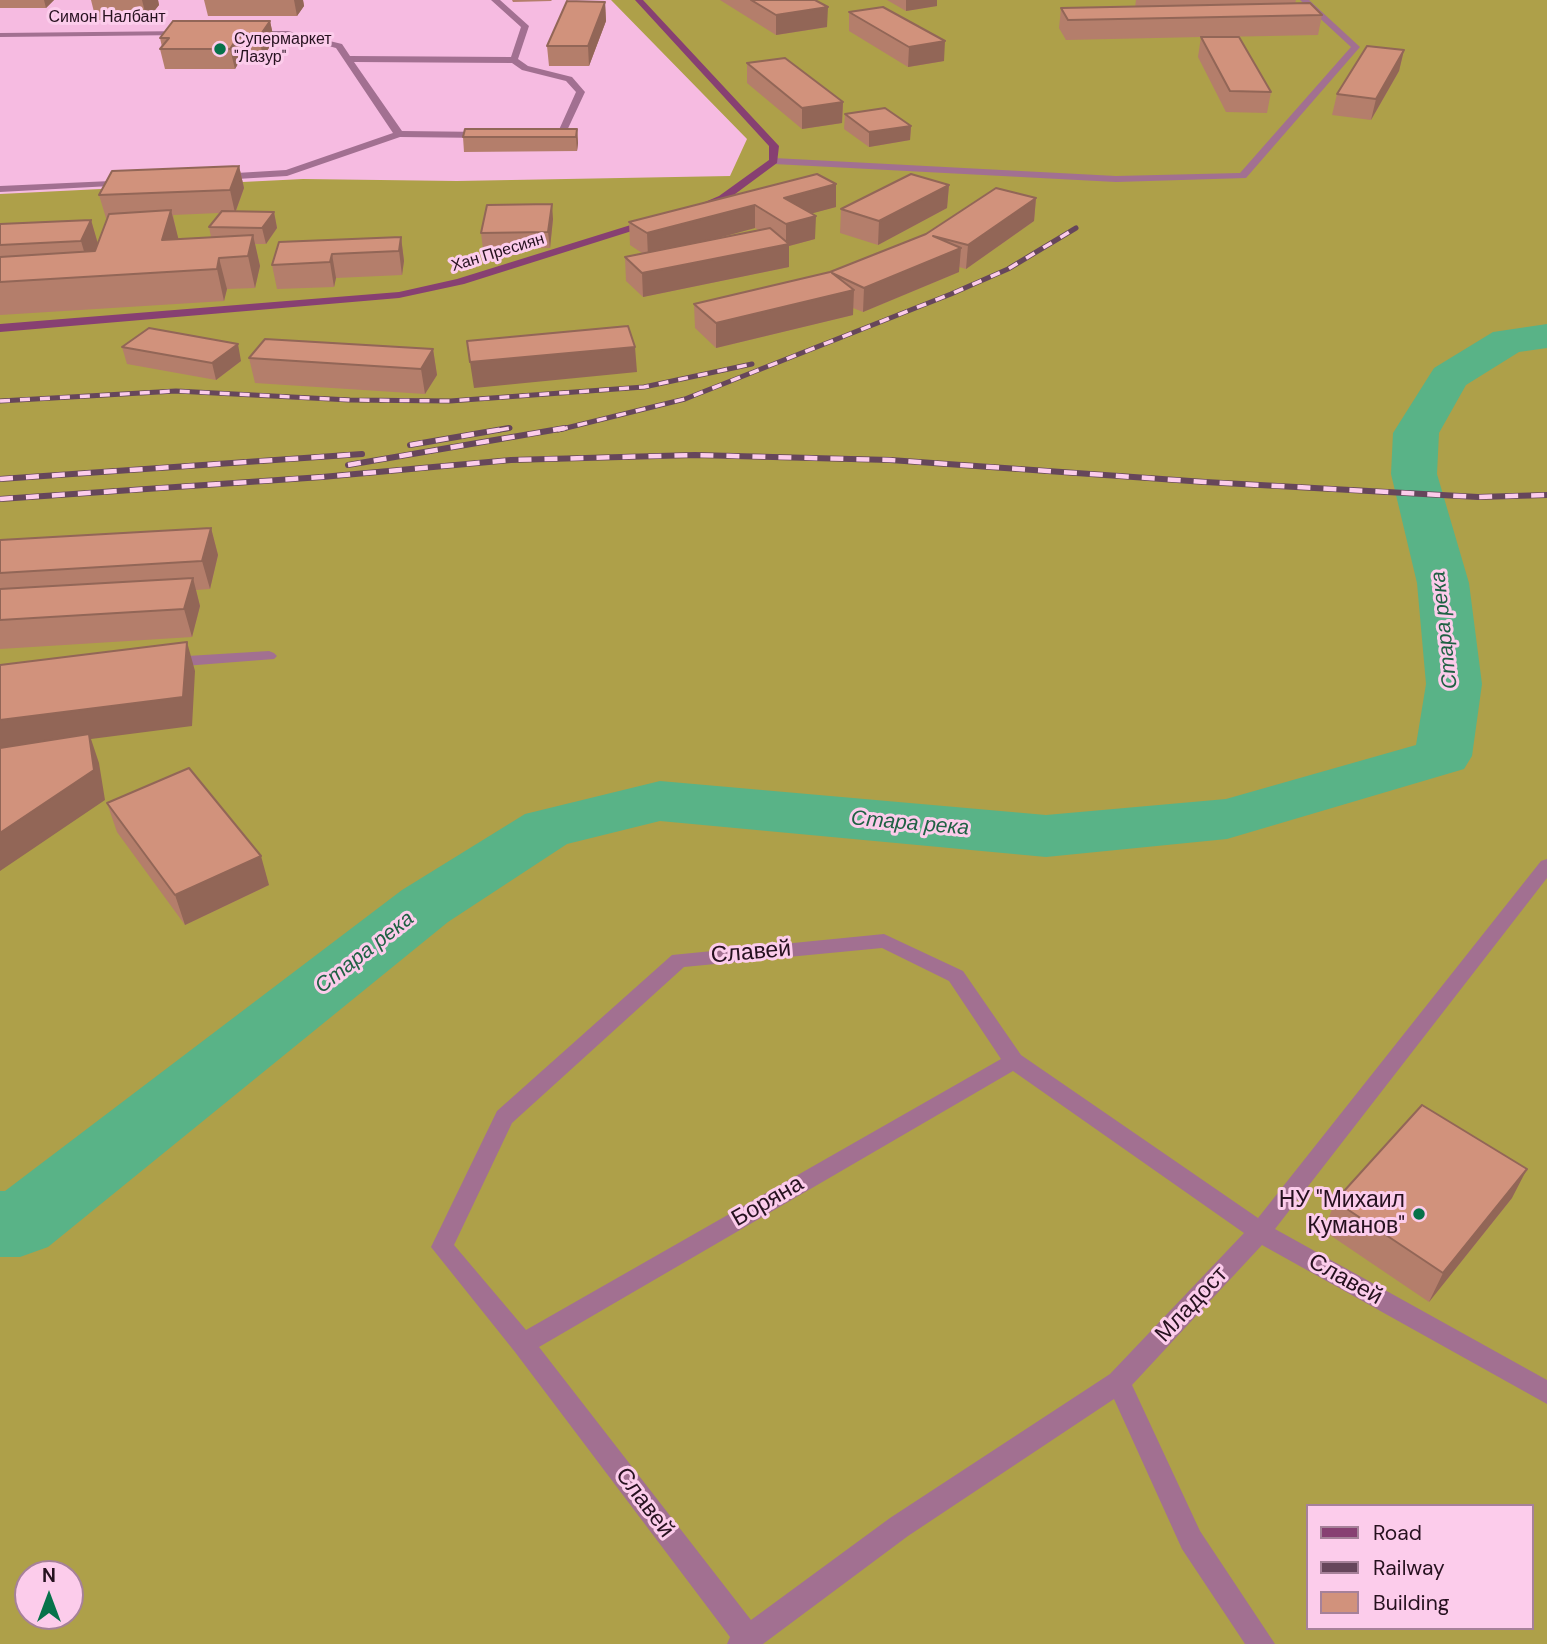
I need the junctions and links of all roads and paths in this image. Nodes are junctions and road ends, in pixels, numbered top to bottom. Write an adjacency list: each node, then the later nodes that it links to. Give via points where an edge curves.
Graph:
1 (495, 0): 8 (street, via 525,26)
2 (639, 0): 12 (street, via 774,146)
3 (1304, 0): 12 (street, via 1356,47 1242,176 1116,179)
4 (199, 33): 6 (street, Симон Налбант)
5 (237, 33): 7 (street, via 288,33 339,46)
6 (0, 36)
7 (349, 59): 8 (street); 9 (street)
8 (514, 60): 11 (street, via 525,68 569,79 581,92 561,135)
9 (399, 134): 10 (street); 13 (street, via 288,173)
10 (494, 135)
11 (534, 135)
12 (774, 162): 16 (street, via 723,198)
13 (205, 178)
14 (137, 181): 15 (street)
15 (0, 189)
16 (697, 207)
17 (657, 219): 18 (street, Хан Пресиян, via 460,282 399,295)
18 (0, 328)
19 (269, 656): 20 (street)
20 (161, 663)
21 (1547, 865): 23 (street, Младост)
22 (1014, 1060): 23 (street, Славей); 24 (street, Боряна); 24 (street, Славей, via 956,976 884,941 679,960 504,1117 442,1247)
23 (1260, 1232): 25 (street, Младост); 26 (street, Славей)
24 (523, 1344): 27 (street, Славей)
25 (1119, 1382): 27 (street, Младост, via 899,1527); 28 (street, via 1191,1540)
26 (1547, 1393)
27 (744, 1641)
28 (1261, 1644)

